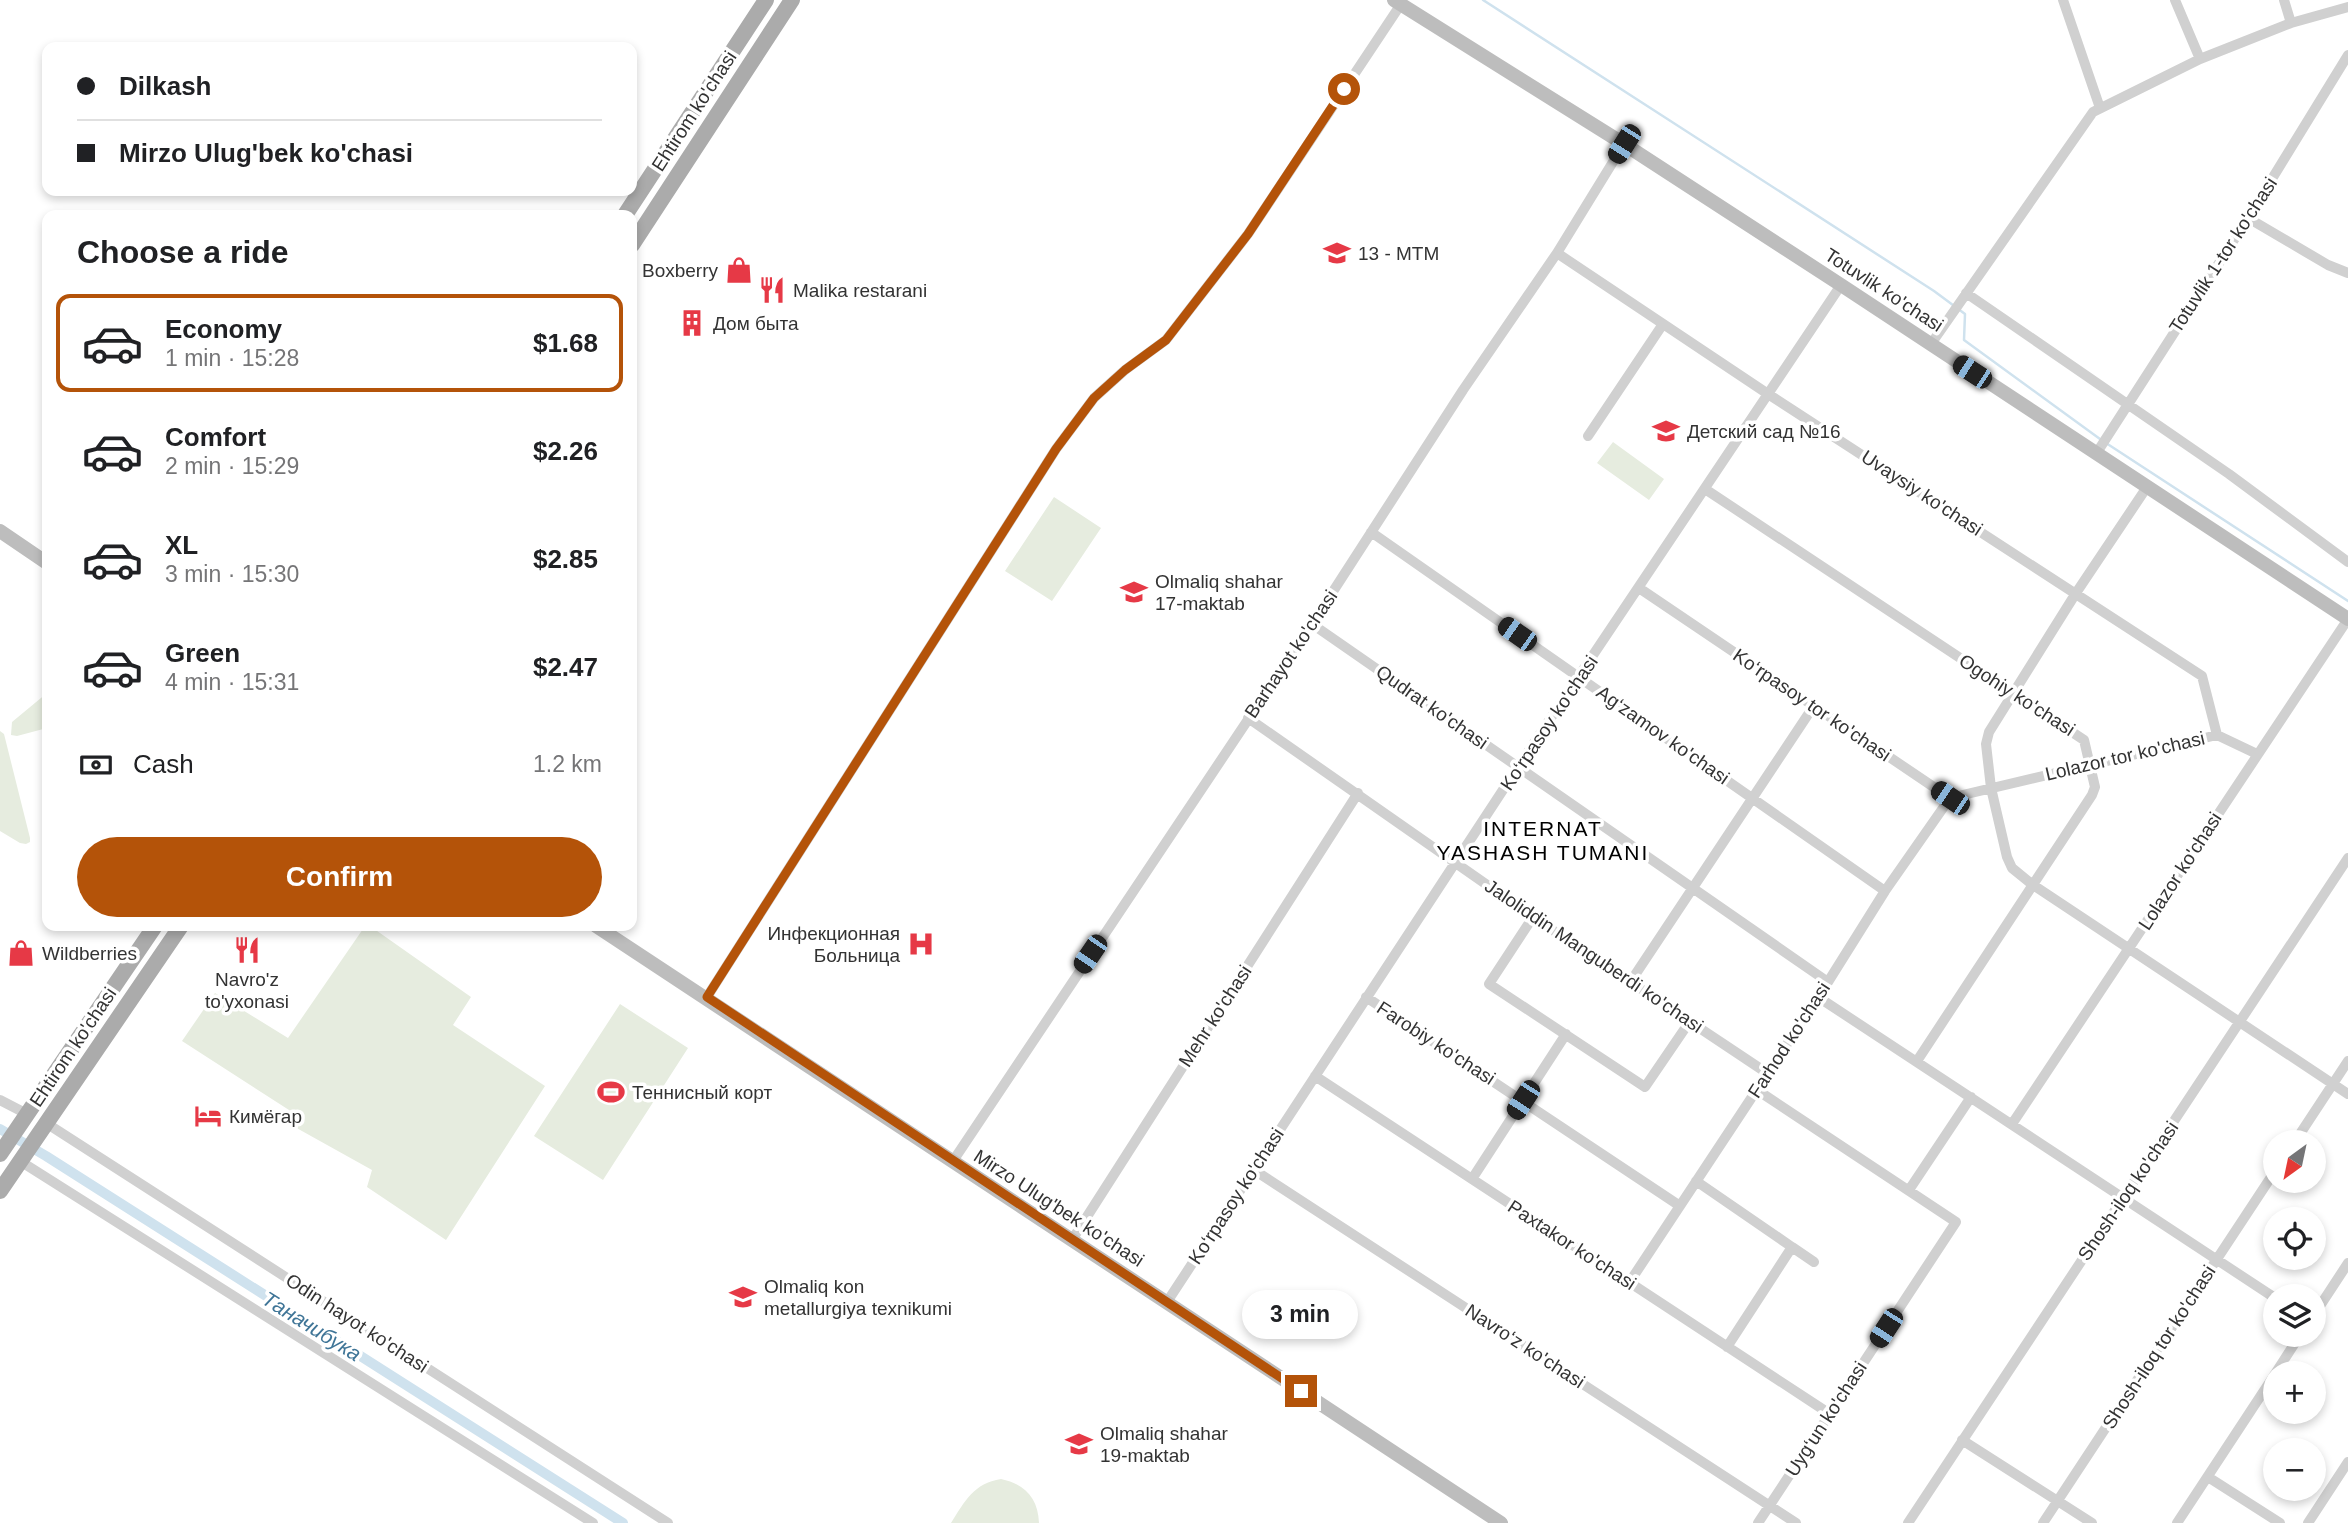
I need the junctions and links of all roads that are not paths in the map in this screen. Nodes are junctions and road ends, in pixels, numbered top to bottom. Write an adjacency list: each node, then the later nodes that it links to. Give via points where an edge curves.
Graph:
1 (766, 0): 13 (main road, Ehtirom ko'chasi)
2 (792, 0): 15 (main road, Ehtirom ko'chasi)
3 (2063, 0): 11 (street)
4 (2175, 0): 10 (street)
5 (2284, 0): 8 (street)
6 (1398, 2): 12 (main road, Totuvlik ko'chasi); 61 (street, via 1241,244 1166,340 1094,398 1056,449)
7 (2348, 7): 8 (street)
8 (2291, 23): 10 (street)
9 (2348, 55): 14 (street, Totuvlik 1-tor ko'chasi)
10 (2200, 59): 11 (street)
11 (2101, 108): 19 (street, via 2093,112)
12 (1624, 144): 16 (street, Barhayot ko'chasi); 18 (main road, Totuvlik ko'chasi)
13 (628, 210)
14 (2248, 218): 17 (street); 23 (street, Totuvlik 1-tor ko'chasi)
15 (637, 237)
16 (1557, 253): 20 (street, Uvaysiy ko'chasi); 29 (street, Barhayot ko'chasi)
17 (2348, 272)
18 (1841, 285): 21 (main road, Totuvlik ko'chasi); 22 (street, Ko‘rpasoy ko'chasi)
19 (1964, 295): 21 (street); 23 (street)
20 (1663, 324): 22 (street, Uvaysiy ko'chasi); 24 (street)
21 (1931, 344): 25 (main road, Totuvlik ko'chasi)
22 (1768, 394): 27 (street, Ko‘rpasoy ko'chasi); 33 (street, Uvaysiy ko'chasi)
23 (2127, 404): 25 (street, Totuvlik 1-tor ko'chasi); 31 (street)
24 (1588, 436)
25 (2098, 450): 26 (main road, Totuvlik ko'chasi)
26 (2147, 487): 33 (street); 34 (main road, Totuvlik ko'chasi)
27 (1705, 489): 32 (street, Ko‘rpasoy ko'chasi); 37 (street, Ogohiy ko'chasi)
28 (0, 531): 30 (main road)
29 (1371, 532): 35 (street, Barhayot ko'chasi); 36 (street, Ag‘zamov ko'chasi)
30 (42, 560)
31 (2348, 562)
32 (1639, 588): 36 (street, Ko‘rpasoy ko'chasi); 38 (street, Ko‘rpasoy tor ko'chasi)
33 (2077, 593): 37 (street); 40 (street, Uvaysiy ko'chasi, via 2202,676)
34 (2348, 619): 41 (street, Lolazor ko'chasi)
35 (1312, 624): 39 (street, Barhayot ko'chasi); 43 (street, Qudrat ko'chasi)
36 (1579, 677): 43 (street, Ko‘rpasoy ko'chasi); 46 (street, Ag‘zamov ko'chasi)
37 (2013, 692): 42 (street, Ogohiy ko'chasi, via 2084,740); 44 (street, via 1986,744)
38 (1813, 707): 46 (street); 47 (street, Ko‘rpasoy tor ko'chasi)
39 (1248, 718): 45 (street, Jaloliddin Manguberdi ko'chasi); 82 (street, Barhayot ko'chasi)
40 (2217, 735): 41 (street, Lolazor tor ko'chasi); 42 (street, Lolazor tor ko'chasi)
41 (2257, 754): 57 (street, Lolazor ko'chasi)
42 (2091, 764): 44 (street, Lolazor tor ko'chasi); 50 (street, Ogohiy ko'chasi, via 2092,795)
43 (1518, 767): 49 (street, Ko‘rpasoy ko'chasi); 51 (street, Qudrat ko'chasi)
44 (1991, 788): 47 (street); 50 (street, via 2012,869)
45 (1359, 793): 49 (street, Jaloliddin Manguberdi ko'chasi); 91 (street, Mehr ko'chasi)
46 (1754, 798): 51 (street); 52 (street, Ag‘zamov ko'chasi)
47 (1950, 798): 52 (street, Farhod ko'chasi)
48 (2348, 858): 64 (street, Shosh-iloq ko'chasi)
49 (1456, 862): 53 (street, Jaloliddin Manguberdi ko'chasi); 62 (street, Ko‘rpasoy ko'chasi)
50 (2032, 885): 57 (street); 66 (street, Ogohiy ko'chasi)
51 (1692, 886): 58 (street); 59 (street, Qudrat ko'chasi)
52 (1885, 891): 59 (street, Farhod ko'chasi)
53 (1533, 917): 58 (street, Jaloliddin Manguberdi ko'chasi); 65 (street, via 1489,984)
54 (152, 931): 76 (main road, Ehtirom ko'chasi)
55 (178, 931): 77 (main road, Ehtirom ko'chasi)
56 (604, 931): 61 (main road, Mirzo Ulug'bek ko'chasi)
57 (2129, 948): 64 (street); 78 (street, Lolazor ko'chasi)
58 (1631, 981): 63 (street, Jaloliddin Manguberdi ko'chasi)
59 (1828, 982): 60 (street, Farhod ko'chasi)
60 (1818, 996): 66 (street); 68 (street, Farhod ko'chasi)
61 (707, 997): 82 (main road, Mirzo Ulug'bek ko'chasi)
62 (1366, 997): 69 (street, Ko‘rpasoy ko'chasi); 75 (street, Farobiy ko'chasi)
63 (1690, 1021): 65 (street, via 1645,1087); 68 (street, Jaloliddin Manguberdi ko'chasi)
64 (2240, 1021): 70 (street); 89 (street, Shosh-iloq ko'chasi)
65 (1566, 1034): 75 (street)
66 (1917, 1061): 73 (street)
67 (2348, 1061): 70 (street)
68 (1767, 1073): 71 (street, Farhod ko'chasi)
69 (1315, 1076): 83 (street, Ko‘rpasoy ko'chasi); 84 (street, Paxtakor ko'chasi)
70 (2333, 1084): 72 (street); 79 (street)
71 (1757, 1090): 85 (street, Farhod ko'chasi); 88 (street, Uyg‘un ko'chasi)
72 (2348, 1094)
73 (1971, 1097): 78 (street); 88 (street)
74 (0, 1100): 76 (street)
75 (1523, 1100): 84 (street); 90 (street, Farobiy ko'chasi)
76 (25, 1117): 80 (main road, Ehtirom ko'chasi)
77 (46, 1123): 81 (main road, Ehtirom ko'chasi); 109 (street, Odin hayot ko'chasi)
78 (2012, 1124): 89 (street)
79 (2303, 1130)
80 (1, 1152)
81 (20, 1161): 87 (main road, Ehtirom ko'chasi); 108 (street)
82 (953, 1161): 91 (main road, Mirzo Ulug'bek ko'chasi)
83 (1254, 1170): 99 (street, Ko‘rpasoy ko'chasi); 107 (street, Navro‘z ko'chasi)
84 (1472, 1179): 96 (street, Paxtakor ko'chasi)
85 (1696, 1181): 90 (street, Farhod ko'chasi); 92 (street)
86 (2263, 1189): 93 (street, Shosh-iloq tor ko'chasi)
87 (0, 1191)
88 (1909, 1191): 102 (street, Uyg‘un ko'chasi, via 1956,1222)
89 (2123, 1199): 93 (street); 103 (street, Shosh-iloq ko'chasi)
90 (1680, 1206): 96 (street, Farhod ko'chasi)
91 (1072, 1240): 99 (main road, Mirzo Ulug'bek ko'chasi)
92 (1792, 1247): 94 (street); 100 (street)
93 (2216, 1260): 97 (street); 106 (street, Shosh-iloq tor ko'chasi)
94 (1814, 1262)
95 (2348, 1263): 98 (street)
96 (1629, 1283): 100 (street, Paxtakor ko'chasi)
97 (2263, 1290)
98 (2326, 1297)
99 (1167, 1302): 110 (main road, Mirzo Ulug'bek ko'chasi)
100 (1727, 1347): 102 (street, Paxtakor ko'chasi)
101 (2263, 1392): 105 (street)
102 (1829, 1414): 107 (street, Uyg‘un ko'chasi)
103 (1962, 1440): 106 (street); 113 (street, Shosh-iloq ko'chasi)
104 (2348, 1462): 118 (street)
105 (2208, 1477): 116 (street); 117 (street)
106 (2058, 1501): 114 (street, Shosh-iloq tor ko'chasi); 115 (street)
107 (1769, 1506): 111 (street, Uyg‘un ko'chasi); 112 (street, Navro‘z ko'chasi)
108 (593, 1523)
109 (668, 1523)
110 (1501, 1523)
111 (1758, 1523)
112 (1796, 1523)
113 (1908, 1523)
114 (2043, 1523)
115 (2092, 1523)
116 (2177, 1523)
117 (2280, 1523)
118 (2308, 1523)

